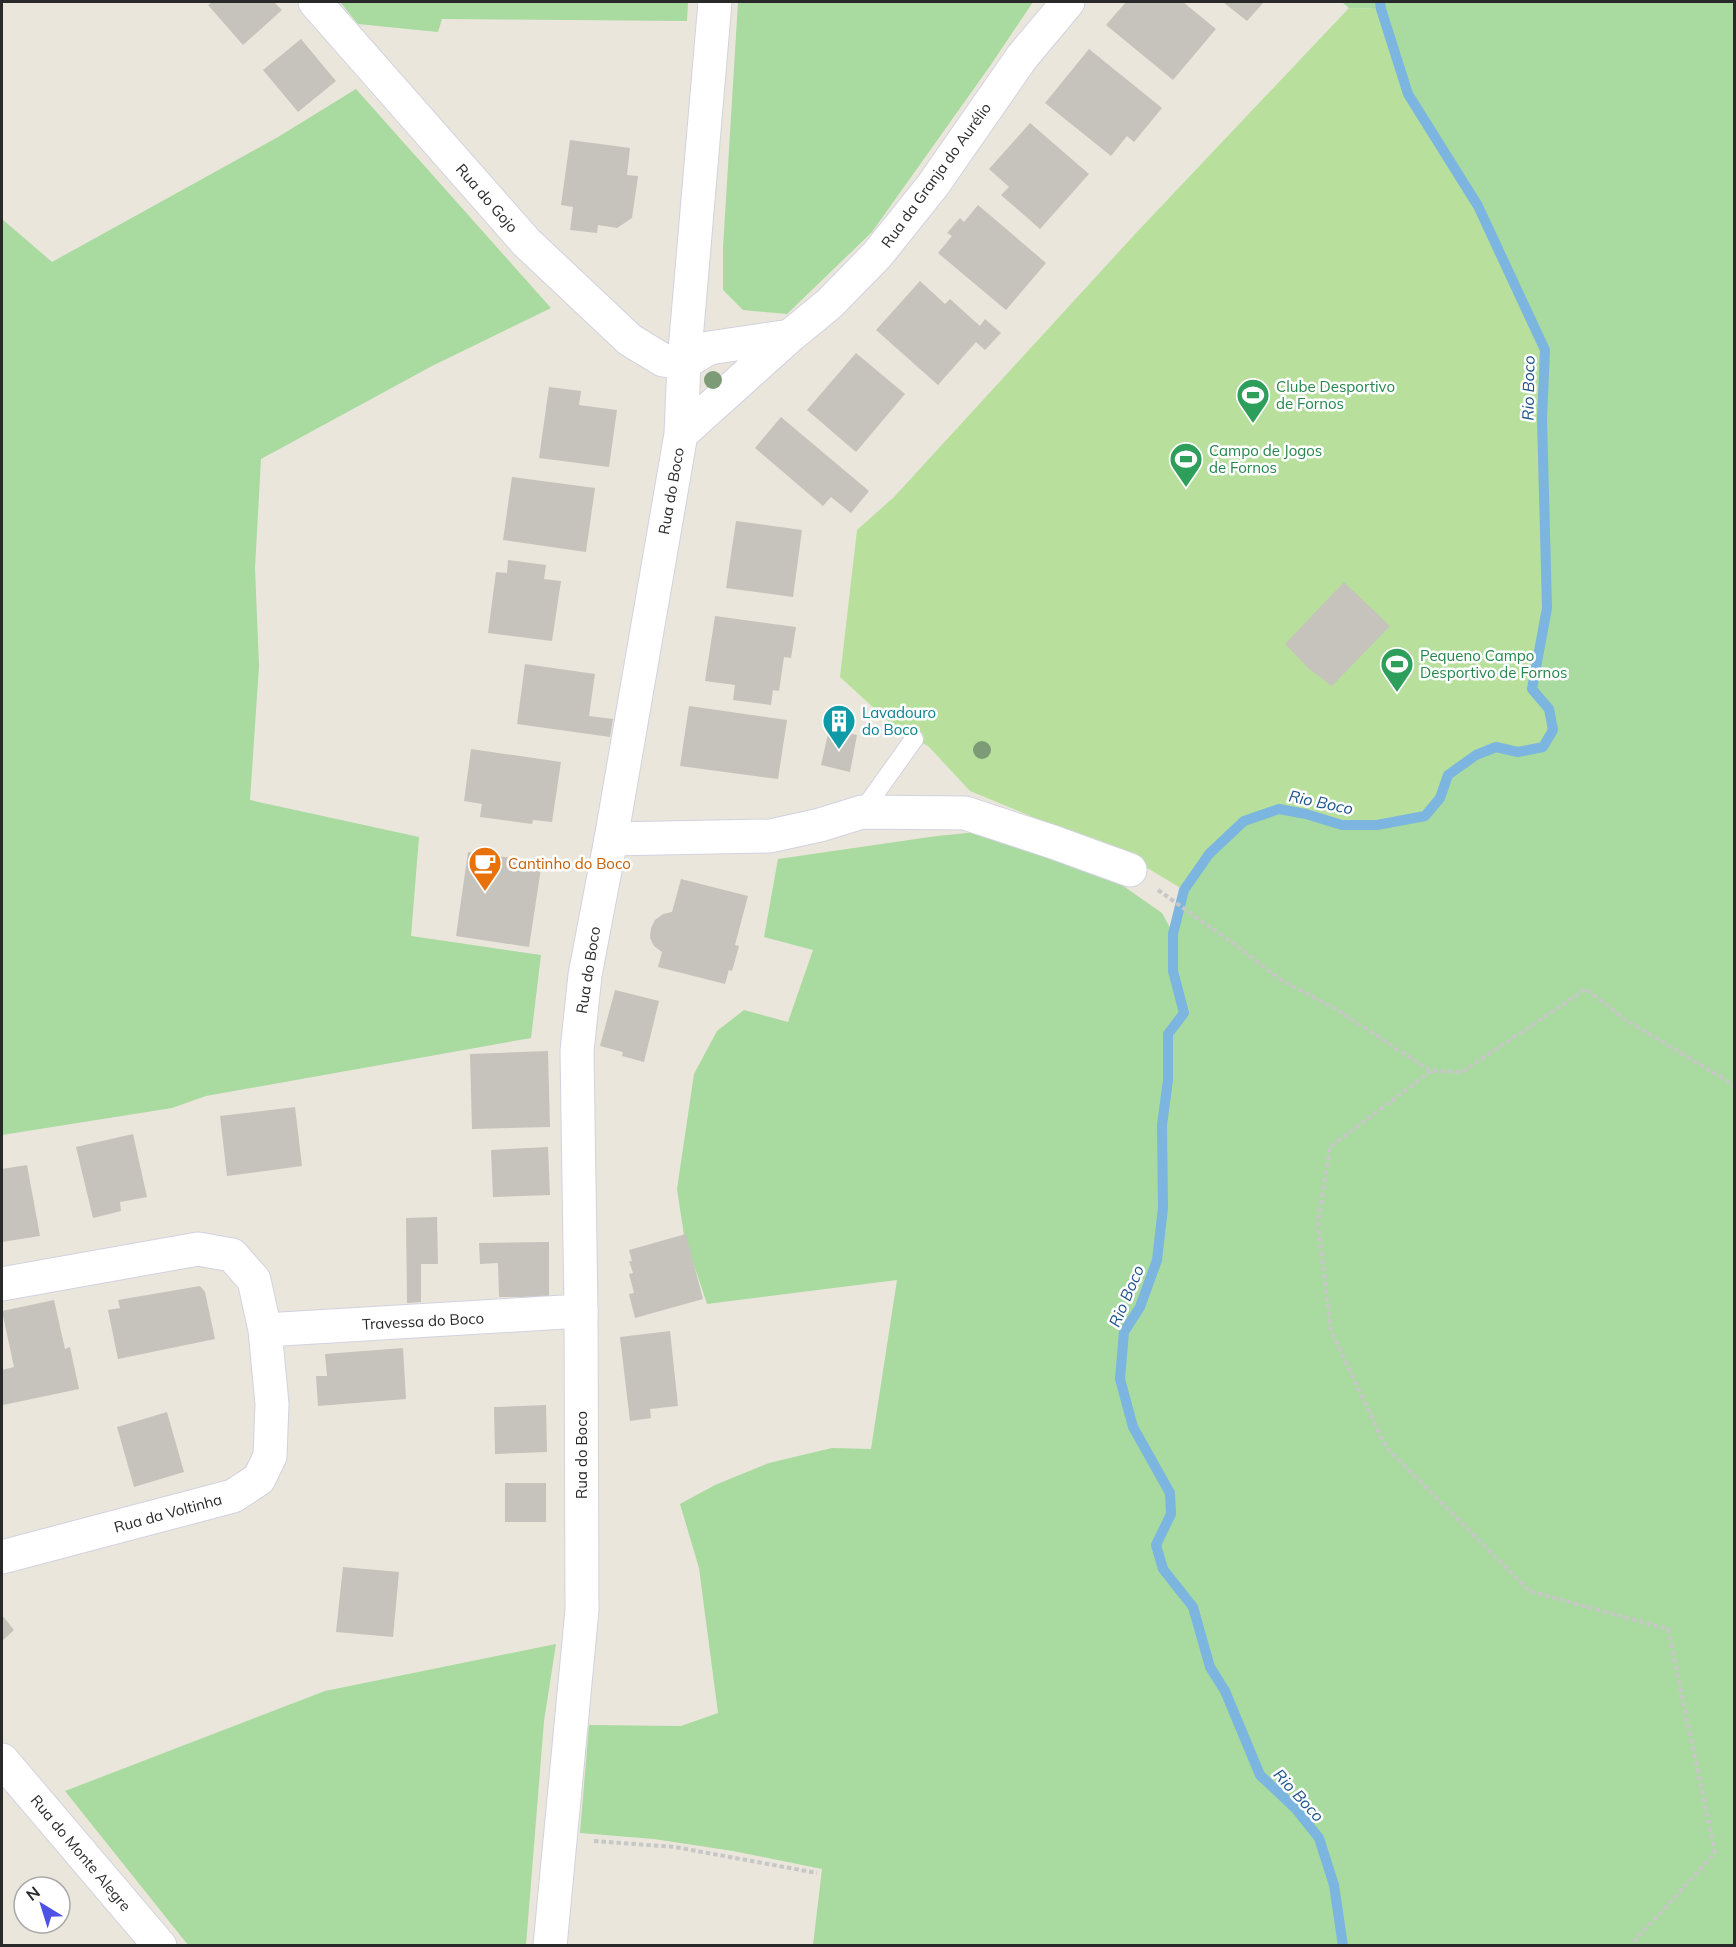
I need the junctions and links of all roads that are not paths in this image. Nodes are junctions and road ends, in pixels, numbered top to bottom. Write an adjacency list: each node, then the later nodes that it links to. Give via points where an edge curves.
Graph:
1 (315, 2): 5 (street, Rua do Gojo, via 526,242 630,340 663,360)
2 (715, 2): 5 (street, Rua do Boco)
3 (1068, 2): 4 (street, Rua da Granja do Aurélio, via 1022,57 933,184 877,255 829,304)
4 (790, 336): 5 (street, via 709,348); 6 (street, Rua da Granja do Aurélio)
5 (684, 363): 6 (street, Rua do Boco)
6 (681, 434): 9 (street, Rua do Boco)
7 (914, 739): 8 (lane)
8 (862, 812): 9 (street, via 770,836); 10 (street, via 965,813)
9 (611, 839): 12 (street, Rua do Boco, via 585,975 577,1051)
10 (1130, 870)
11 (2, 1284): 13 (street, Rua da Voltinha, via 198,1249 232,1255 254,1280)
12 (581, 1311): 13 (street, Travessa do Boco); 17 (street, Rua do Boco, via 582,1610)
13 (265, 1330): 14 (street, Rua da Voltinha, via 272,1414 270,1456 259,1479 233,1496)
14 (2, 1557)
15 (2, 1760): 16 (street, Rua do Monte Alegre)
16 (160, 1946)
17 (550, 1946)

